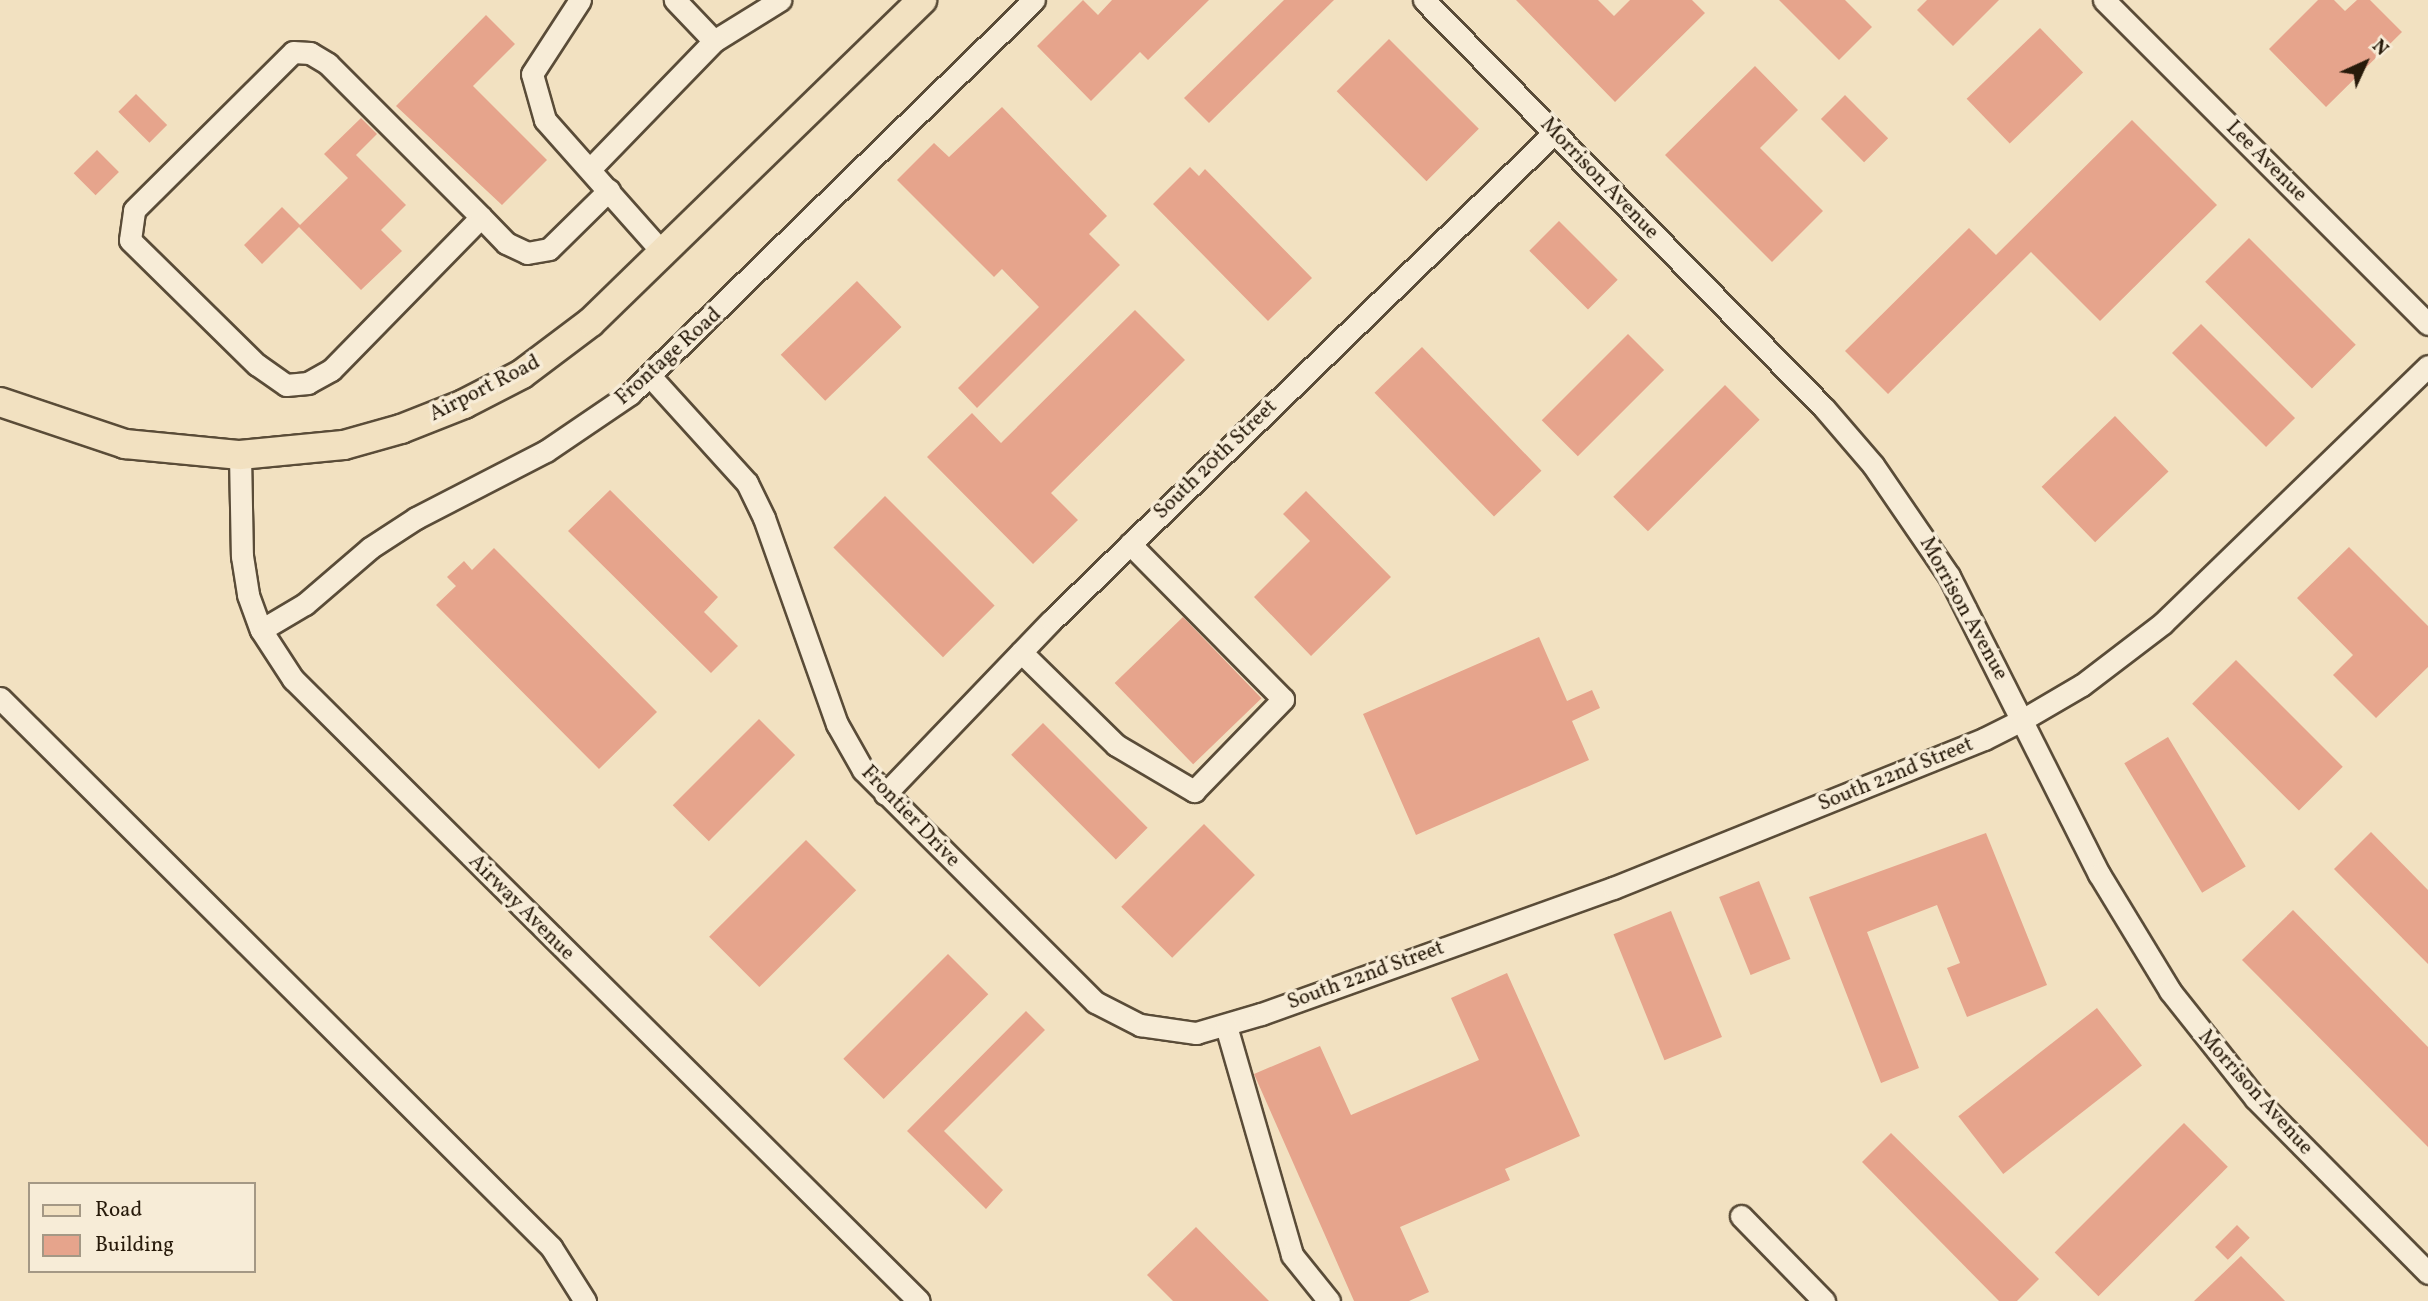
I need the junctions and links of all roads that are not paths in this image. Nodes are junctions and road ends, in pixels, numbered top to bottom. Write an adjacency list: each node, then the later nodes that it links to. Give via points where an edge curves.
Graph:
1 (580, 0): 10 (street, via 532,74 545,120)
2 (675, 0): 8 (street)
3 (780, 0): 8 (street)
4 (922, 0): 13 (main road, Airport Road)
5 (1424, 0): 9 (street, Morrison Avenue)
6 (2104, 0): 14 (street, Lee Avenue)
7 (1022, 4): 16 (street, Frontage Road)
8 (714, 41): 10 (street)
9 (1554, 133): 19 (street, South 20th Street); 23 (street, Morrison Avenue, via 1824,408 1874,465 1949,576)
10 (590, 169): 11 (street)
11 (609, 190): 12 (street, via 549,249 527,253 506,243); 13 (street)
12 (481, 217): 12 (street, via 328,64 310,53 293,52 134,210 130,240 257,365 286,385 308,383 331,370)
13 (663, 253): 18 (main road, Airport Road, via 568,341 522,374 471,401 401,429 344,445)
14 (2428, 324)
15 (2428, 366): 23 (street, South 22nd Street, via 2163,623 2091,678)
16 (650, 376): 20 (street, Frontage Road, via 565,440 400,528 305,604); 24 (street, Frontier Drive, via 747,483 764,518 837,724 854,758)
17 (0, 402): 18 (main road, Airport Road, via 125,444)
18 (240, 455): 20 (street, Airway Avenue, via 244,570)
19 (1130, 544): 21 (street, South 20th Street); 21 (street, via 1283,699 1194,790 1116,745)
20 (261, 630): 30 (street, Airway Avenue, via 283,666 327,717)
21 (1021, 652): 24 (street, South 20th Street)
22 (0, 698): 29 (street, via 551,1247)
23 (2022, 720): 25 (street, South 22nd Street, via 1613,888); 28 (street, Morrison Avenue, via 2116,906 2193,1023 2263,1106)
24 (885, 794): 26 (street, Frontier Drive, via 1095,1002 1140,1026 1167,1032)
25 (1261, 1014): 26 (street, Frontier Drive)
26 (1226, 1026): 31 (street, via 1292,1255)
27 (1741, 1216): 32 (street)
28 (2428, 1273)
29 (585, 1301)
30 (919, 1301)
31 (1329, 1301)
32 (1824, 1301)

